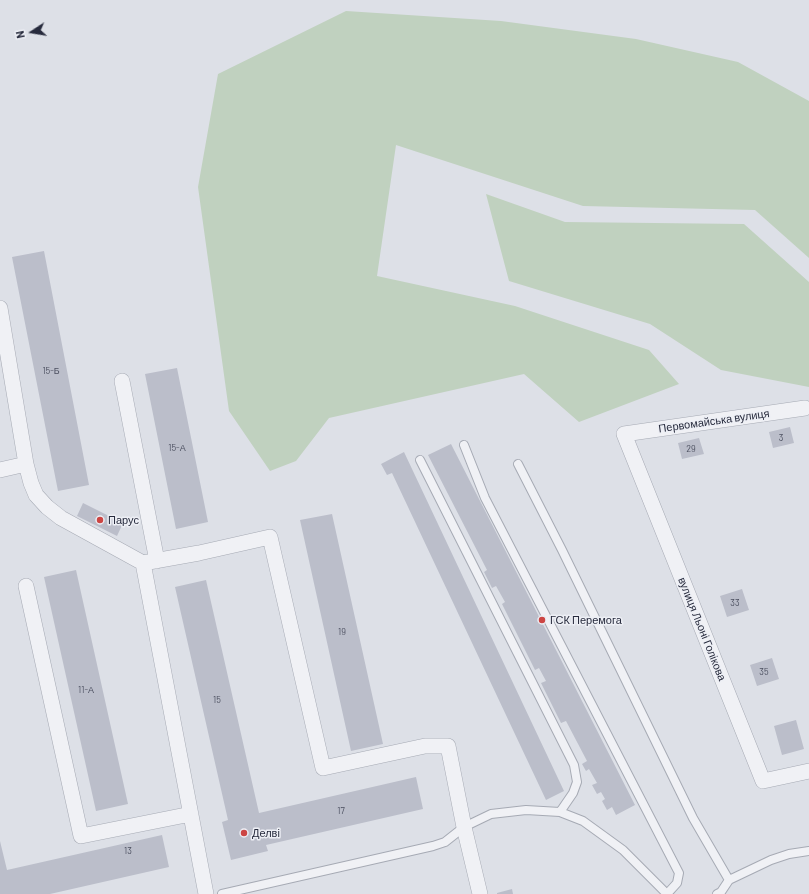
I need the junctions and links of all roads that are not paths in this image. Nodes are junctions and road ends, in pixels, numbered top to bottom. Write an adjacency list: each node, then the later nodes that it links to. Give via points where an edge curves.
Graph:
1 (0, 308): 7 (street)
2 (122, 381): 10 (street)
3 (805, 408): 4 (street, Первомайська вулиця)
4 (624, 434): 12 (street, вулиця Льоні Голікова, via 763,781)
5 (464, 445): 21 (lane, via 485,498 679,873 677,883)
6 (420, 460): 13 (lane, via 574,765 577,782)
7 (26, 464): 9 (street); 10 (street, via 36,495 46,507 61,518)
8 (518, 464): 17 (lane, via 693,818)
9 (0, 470)
10 (150, 562): 14 (street); 15 (street, via 270,537 323,768 425,746 448,746)
11 (26, 586): 14 (street, via 82,836)
12 (809, 772)
13 (560, 812): 15 (lane, via 526,810 492,814); 21 (lane, via 583,821 623,850)
14 (191, 814): 18 (street)
15 (464, 827): 19 (lane, via 445,842 433,846); 20 (street)
16 (809, 851): 17 (lane, via 771,860)
17 (729, 880): 22 (lane, via 722,892)
18 (206, 894)
19 (222, 894)
20 (480, 894)
21 (667, 894)
22 (717, 894)

